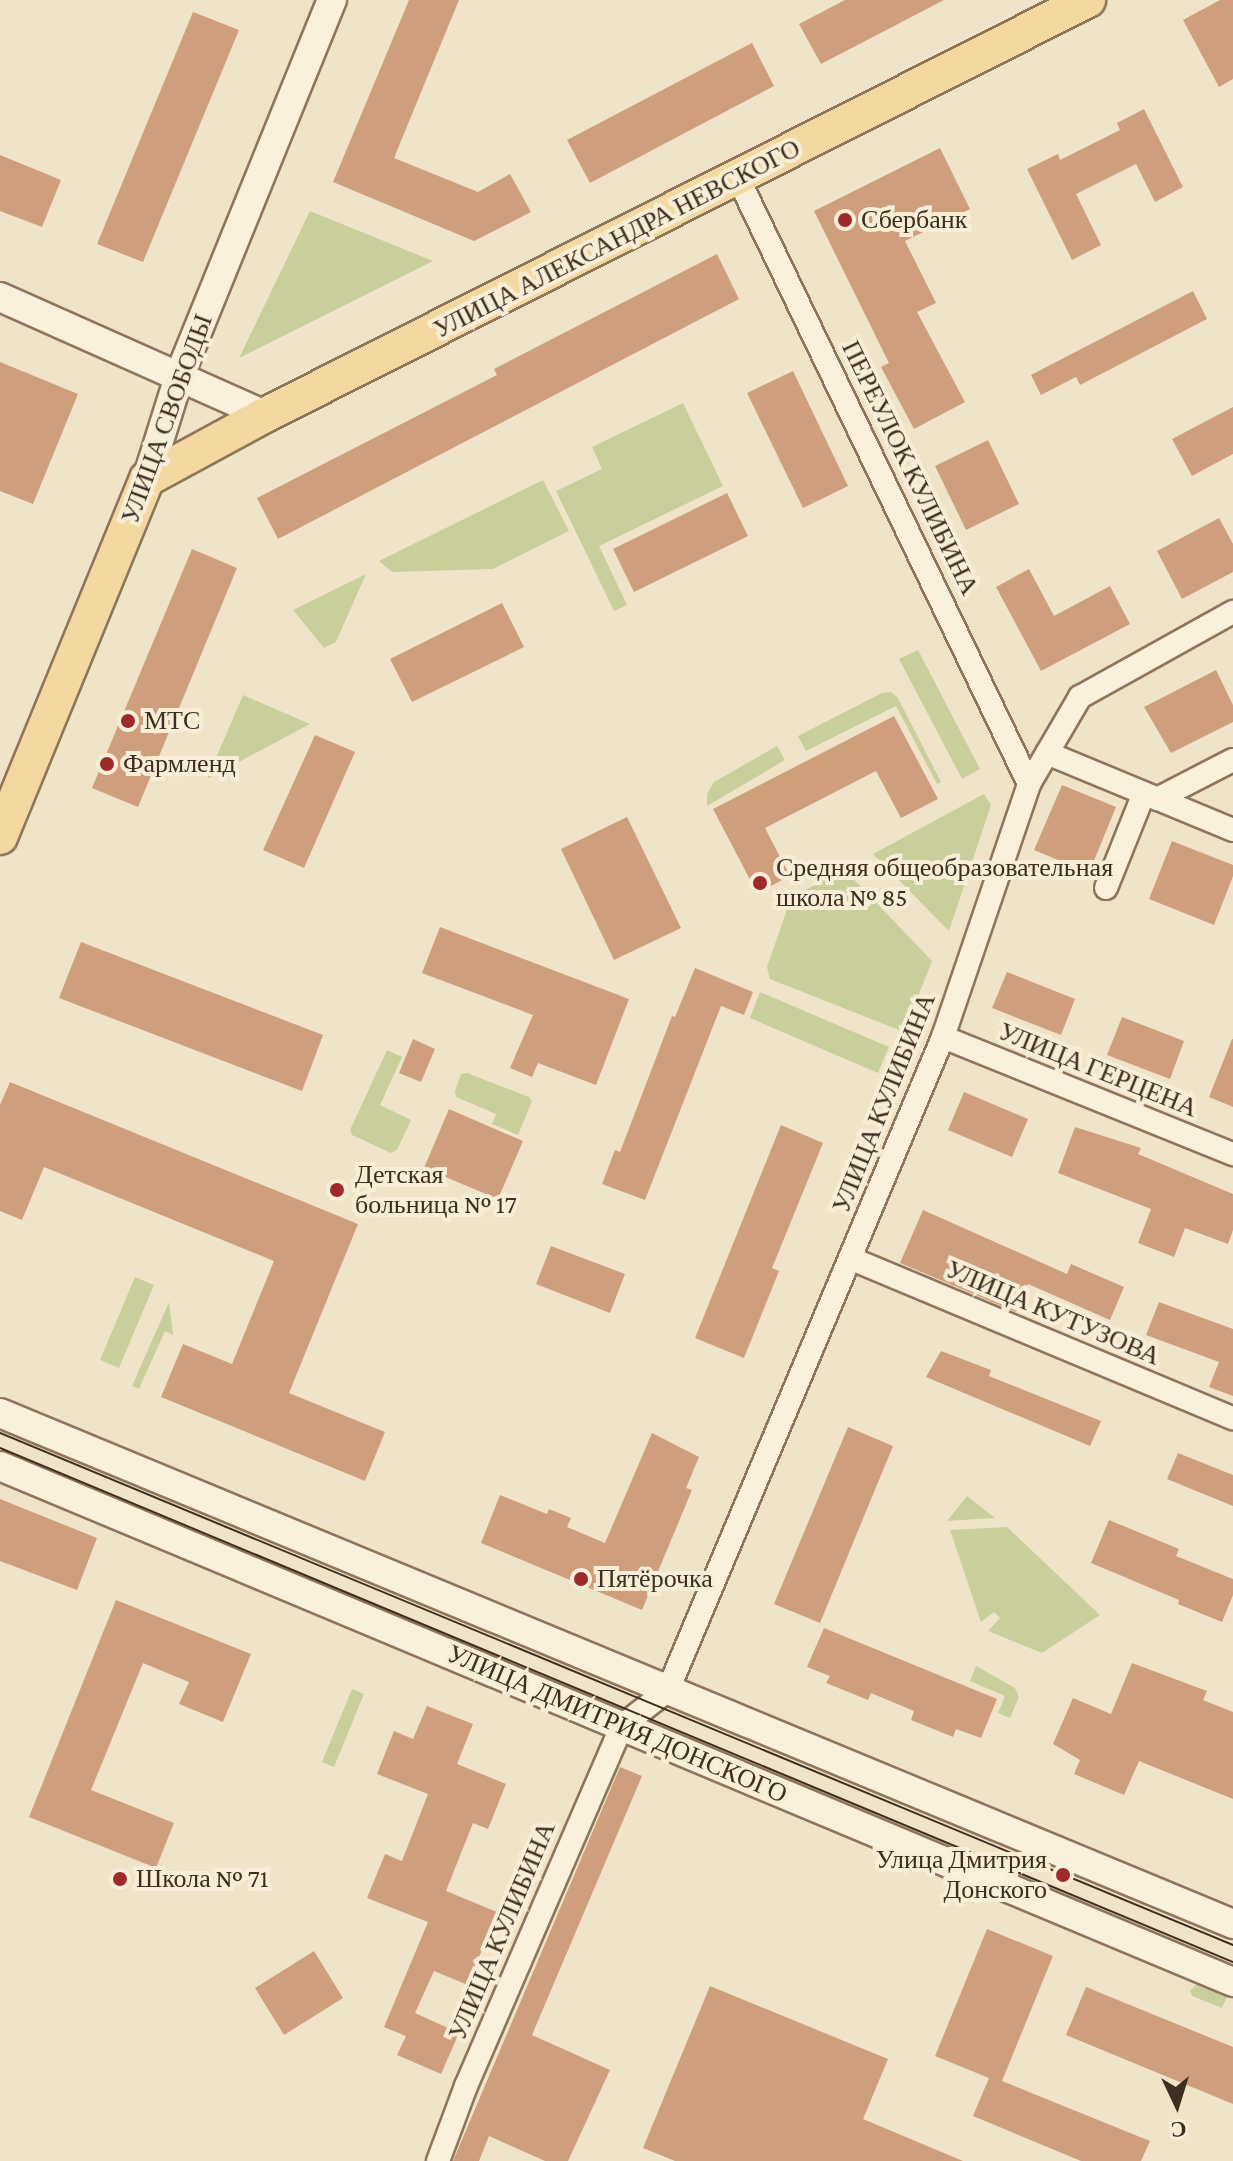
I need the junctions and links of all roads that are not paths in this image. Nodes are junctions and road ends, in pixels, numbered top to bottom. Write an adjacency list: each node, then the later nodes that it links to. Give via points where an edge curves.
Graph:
1 (332, 0): 5 (street, УЛИЦА СВОБОДЫ)
2 (1088, 0): 3 (main road, УЛИЦА АЛЕКСАНДРА НЕВСКОГО)
3 (738, 178): 6 (main road, УЛИЦА АЛЕКСАНДРА НЕВСКОГО); 11 (street, ПЕРЕУЛОК КУЛИБИНА)
4 (0, 297): 5 (street)
5 (180, 374): 6 (street); 7 (street, УЛИЦА СВОБОДЫ)
6 (265, 415): 7 (main road, УЛИЦА АЛЕКСАНДРА НЕВСКОГО)
7 (147, 479): 14 (main road, УЛИЦА СВОБОДЫ)
8 (1233, 612): 9 (street, УЛИЦА КУЛИБИНА, via 1080,697)
9 (1047, 753): 11 (street, УЛИЦА КУЛИБИНА); 12 (street)
10 (1233, 760): 12 (street)
11 (1029, 784): 16 (street, УЛИЦА КУЛИБИНА)
12 (1151, 796): 13 (street); 15 (street)
13 (1233, 830)
14 (0, 837)
15 (1106, 888)
16 (943, 1037): 17 (street, УЛИЦА ГЕРЦЕНА); 18 (street, УЛИЦА КУЛИБИНА)
17 (1233, 1154)
18 (852, 1259): 20 (street, УЛИЦА КУТУЗОВА); 22 (street, УЛИЦА КУЛИБИНА)
19 (0, 1413): 22 (street, УЛИЦА ДМИТРИЯ ДОНСКОГО)
20 (1233, 1418)
21 (0, 1466): 23 (street, УЛИЦА ДМИТРИЯ ДОНСКОГО)
22 (668, 1690): 23 (street); 24 (street, УЛИЦА ДМИТРИЯ ДОНСКОГО)
23 (622, 1726): 25 (street, УЛИЦА ДМИТРИЯ ДОНСКОГО); 26 (street, УЛИЦА КУЛИБИНА)
24 (1233, 1924)
25 (1233, 1982)
26 (438, 2161)

